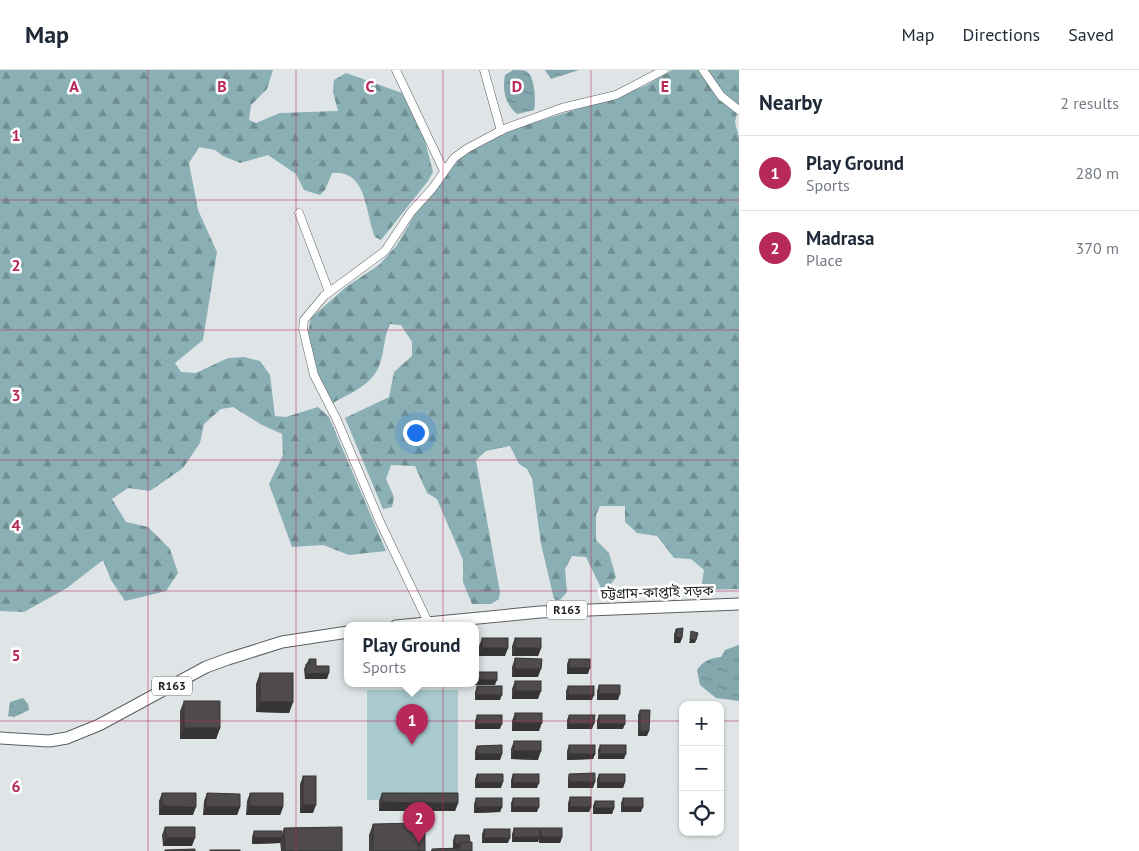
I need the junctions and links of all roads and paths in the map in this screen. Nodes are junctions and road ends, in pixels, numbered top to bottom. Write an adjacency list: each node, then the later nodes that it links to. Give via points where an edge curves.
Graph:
1 (396, 70): 7 (street)
2 (484, 70): 6 (street)
3 (664, 70): 6 (street, via 616,95 562,108)
4 (703, 70): 5 (street, via 720,96)
5 (739, 110)
6 (501, 131): 7 (street, via 468,148)
7 (444, 171): 9 (street, via 385,251)
8 (299, 213): 9 (street)
9 (329, 292): 11 (street, via 304,320 312,367)
10 (739, 604): 11 (main road, চট্টগ্রাম-কাপ্তাই সড়ক / R163, via 576,610)
11 (428, 622)
12 (344, 633): 13 (main road, R163, via 282,642 206,667 99,725 67,738 49,741)
13 (0, 738)

